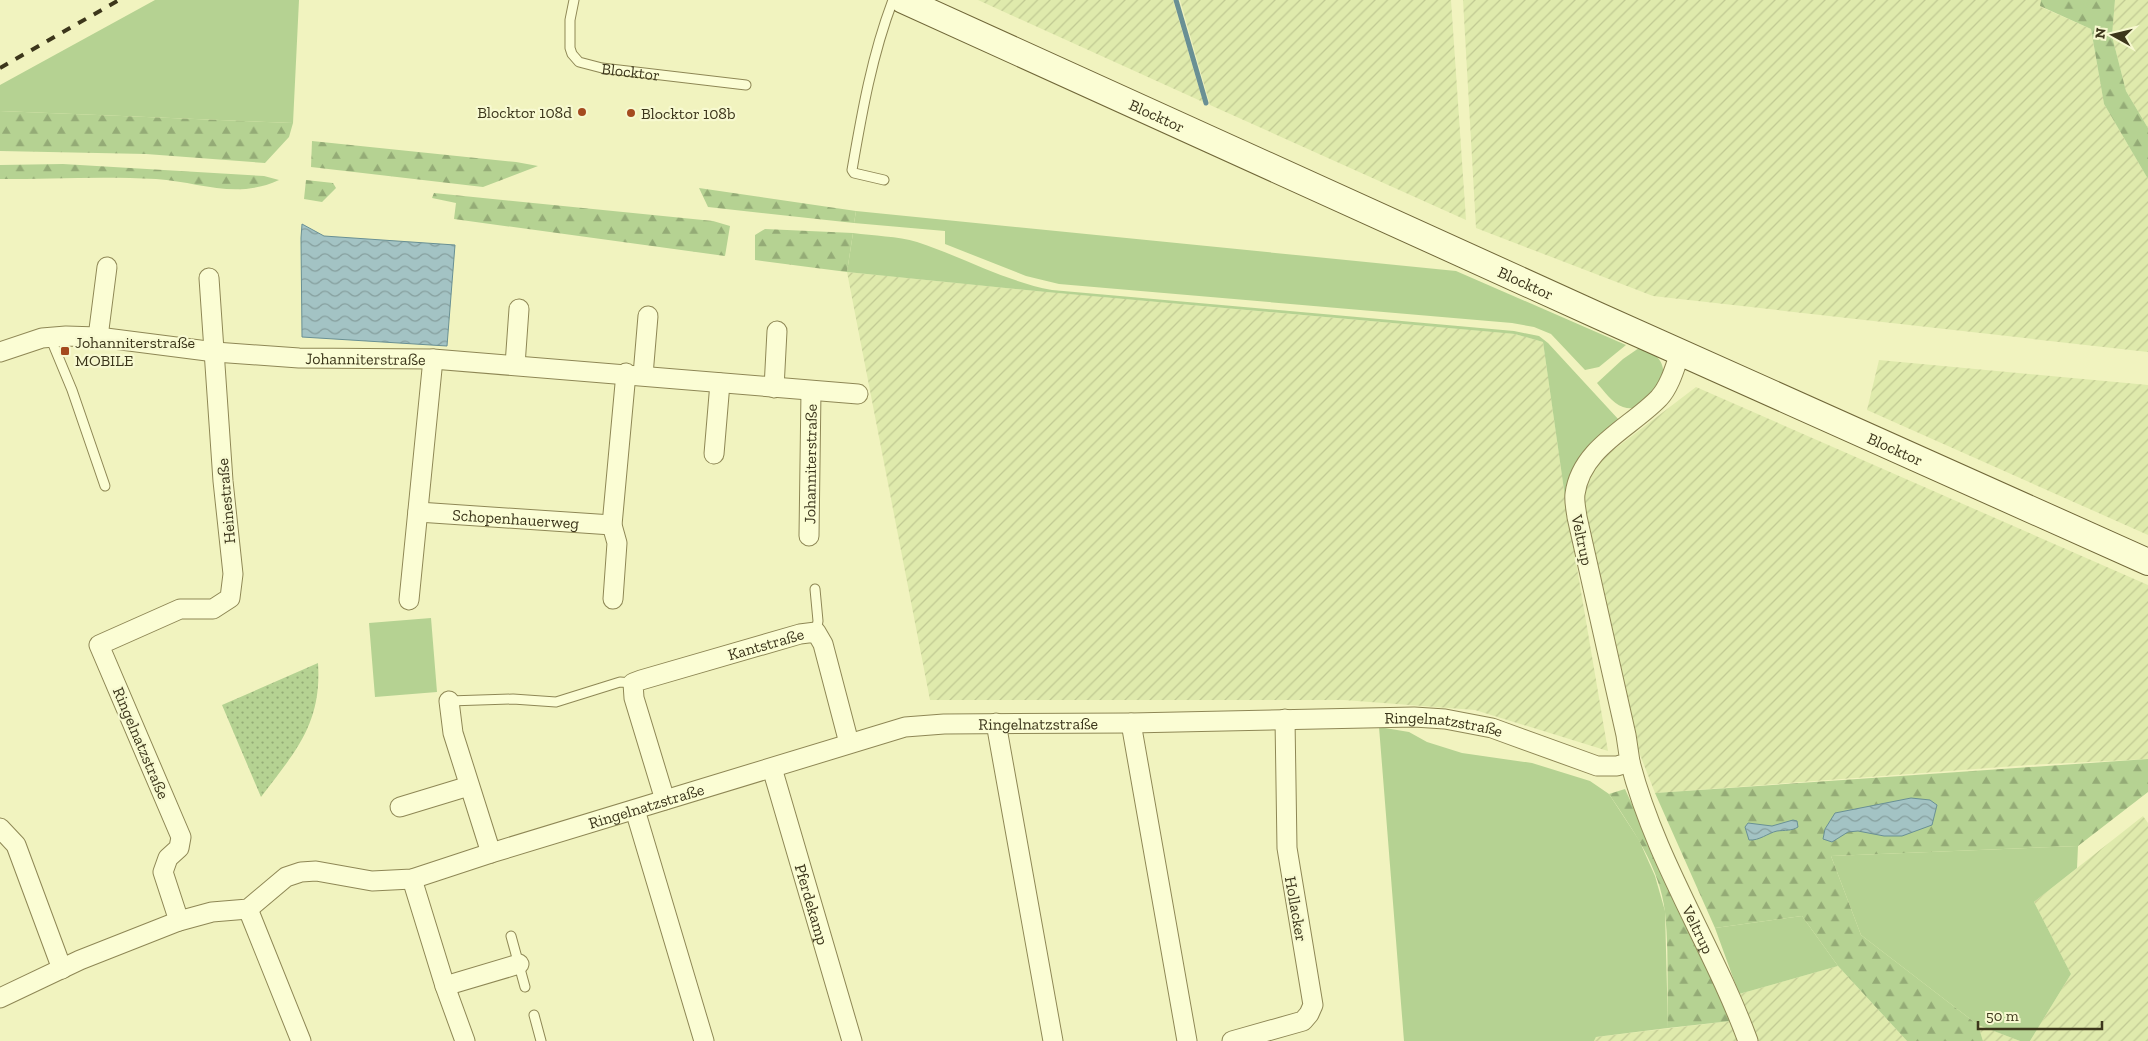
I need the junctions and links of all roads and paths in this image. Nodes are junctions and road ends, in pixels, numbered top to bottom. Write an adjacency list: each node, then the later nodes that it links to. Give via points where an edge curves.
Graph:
1 (574, 0): 4 (lane, Blocktor, via 570,48 579,62 602,68)
2 (894, 0): 5 (lane, via 878,41 852,170)
3 (904, 0): 15 (main road, Blocktor)
4 (746, 85)
5 (884, 180)
6 (107, 266): 12 (street)
7 (209, 278): 14 (street)
8 (518, 309): 17 (street)
9 (648, 316): 18 (street)
10 (778, 331): 20 (street)
11 (50, 337): 12 (street, Johanniterstraße); 13 (street, Johanniterstraße); 24 (lane)
12 (98, 337): 14 (street, Johanniterstraße)
13 (0, 352)
14 (215, 352): 16 (street, Johanniterstraße, via 299,358); 32 (street, Heinestraße, via 233,574 230,598 213,609)
15 (1680, 353): 28 (main road, Blocktor); 40 (street, Veltrup, via 1660,396 1592,454 1580,473 1574,495 1576,517)
16 (434, 359): 17 (street, Johanniterstraße); 25 (street)
17 (515, 365): 18 (street, Johanniterstraße)
18 (634, 374): 19 (street, Johanniterstraße); 26 (street)
19 (720, 383): 20 (street, Johanniterstraße); 23 (street)
20 (774, 388): 21 (street, Johanniterstraße)
21 (811, 391): 22 (street, Johanniterstraße); 27 (street, Johanniterstraße)
22 (858, 394)
23 (714, 454)
24 (105, 486)
25 (418, 512): 26 (street, Schopenhauerweg); 31 (street)
26 (612, 525): 30 (street, via 617,543)
27 (809, 536)
28 (2148, 562)
29 (815, 589): 33 (lane)
30 (612, 599)
31 (409, 600)
32 (180, 609): 50 (street, Ringelnatzstraße, via 99,645 181,837 179,848 168,858 163,872)
33 (816, 632): 34 (street, Kantstraße); 39 (street, Kantstraße, via 823,644)
34 (633, 683): 35 (lane, Kantstraße, via 620,682 556,702 531,699); 43 (street, via 634,698)
35 (449, 701): 42 (street, via 453,733)
36 (1286, 719): 37 (street, Ringelnatzstraße); 40 (street, Ringelnatzstraße, via 1445,719 1492,728 1597,766 1618,766); 65 (street, Hollacker, via 1287,848 1313,1006 1303,1021)
37 (1131, 723): 38 (street, Ringelnatzstraße); 64 (street)
38 (996, 724): 39 (street, Ringelnatzstraße, via 914,725); 63 (street)
39 (849, 743): 41 (street, Ringelnatzstraße)
40 (1630, 762): 66 (street, Veltrup, via 1647,820 1735,1006)
41 (772, 768): 43 (street, Ringelnatzstraße); 62 (street, Pferdekamp)
42 (469, 786): 44 (street); 47 (street)
43 (665, 800): 45 (street, Ringelnatzstraße)
44 (400, 807)
45 (635, 810): 47 (street, Ringelnatzstraße); 61 (street)
46 (0, 828): 53 (street, via 16,845)
47 (491, 853): 48 (street, Ringelnatzstraße)
48 (412, 879): 49 (street, Ringelnatzstraße, via 372,881 316,871 301,872 286,877); 54 (street)
49 (248, 909): 50 (street, via 212,912); 58 (street)
50 (179, 921): 53 (street)
51 (511, 936): 52 (lane)
52 (519, 964): 54 (street); 55 (lane)
53 (62, 968): 56 (street)
54 (445, 986): 59 (street)
55 (526, 987)
56 (0, 998)
57 (534, 1015): 60 (lane)
58 (301, 1041)
59 (464, 1041)
60 (541, 1041)
61 (704, 1041)
62 (852, 1041)
63 (1053, 1041)
64 (1187, 1041)
65 (1232, 1041)
66 (1748, 1041)

